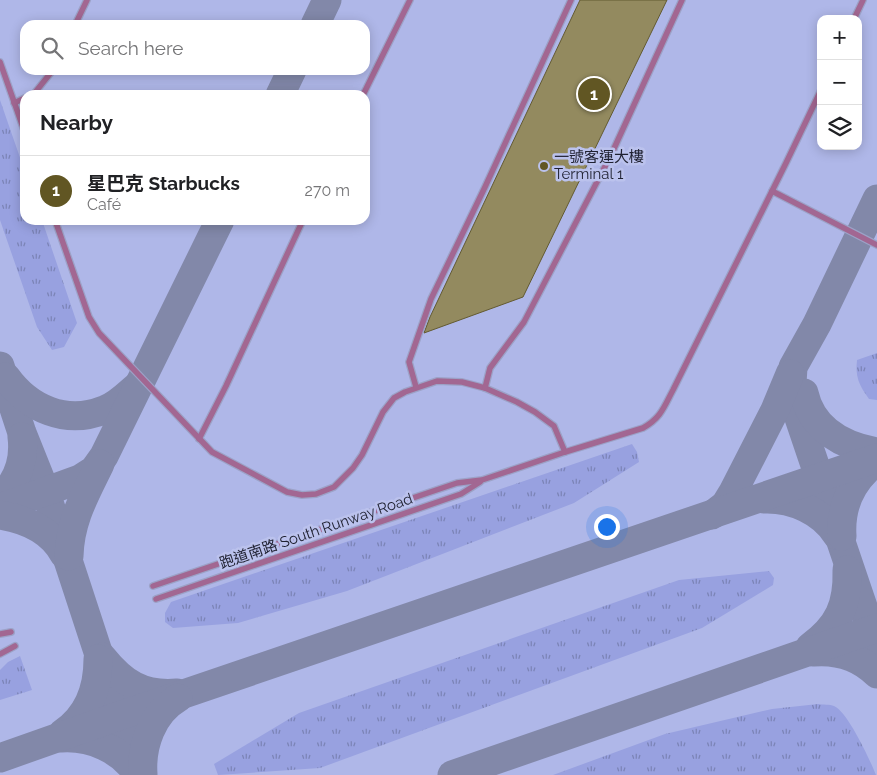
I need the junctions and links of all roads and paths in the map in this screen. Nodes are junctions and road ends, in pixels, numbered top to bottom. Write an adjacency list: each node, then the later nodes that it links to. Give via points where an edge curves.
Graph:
1 (87, 0): 7 (lane)
2 (410, 0): 11 (lane)
3 (571, 0): 20 (lane, via 482,196 431,299 409,362)
4 (682, 0): 21 (lane, via 611,155 524,322 490,368)
5 (863, 0): 6 (lane)
6 (856, 15)
7 (77, 20)
8 (0, 62): 14 (lane)
9 (49, 75): 10 (lane)
10 (37, 90)
11 (365, 90)
12 (817, 98): 16 (lane, 跑道南路 South Runway Road)
13 (20, 100): 14 (lane)
14 (14, 102): 15 (lane)
15 (20, 119)
16 (772, 190): 19 (lane); 23 (lane, 跑道南路 South Runway Road, via 662,412 643,428)
17 (58, 225): 22 (lane, via 99,334)
18 (301, 225): 22 (lane)
19 (877, 244)
20 (416, 387): 21 (lane, via 449,381); 22 (lane, via 388,404 362,455 344,478 334,487 316,494 287,492 212,452)
21 (485, 388): 23 (lane, via 518,402 554,426)
22 (199, 439)
23 (565, 452): 24 (lane, 跑道南路 South Runway Road)
24 (482, 480): 25 (lane, 跑道南路 South Runway Road, via 458,483); 26 (lane, 跑道南路 South Runway Road, via 461,494)
25 (153, 586)
26 (156, 599)
27 (11, 632): 28 (lane)
28 (0, 634)
29 (15, 646): 30 (lane)
30 (0, 654)

